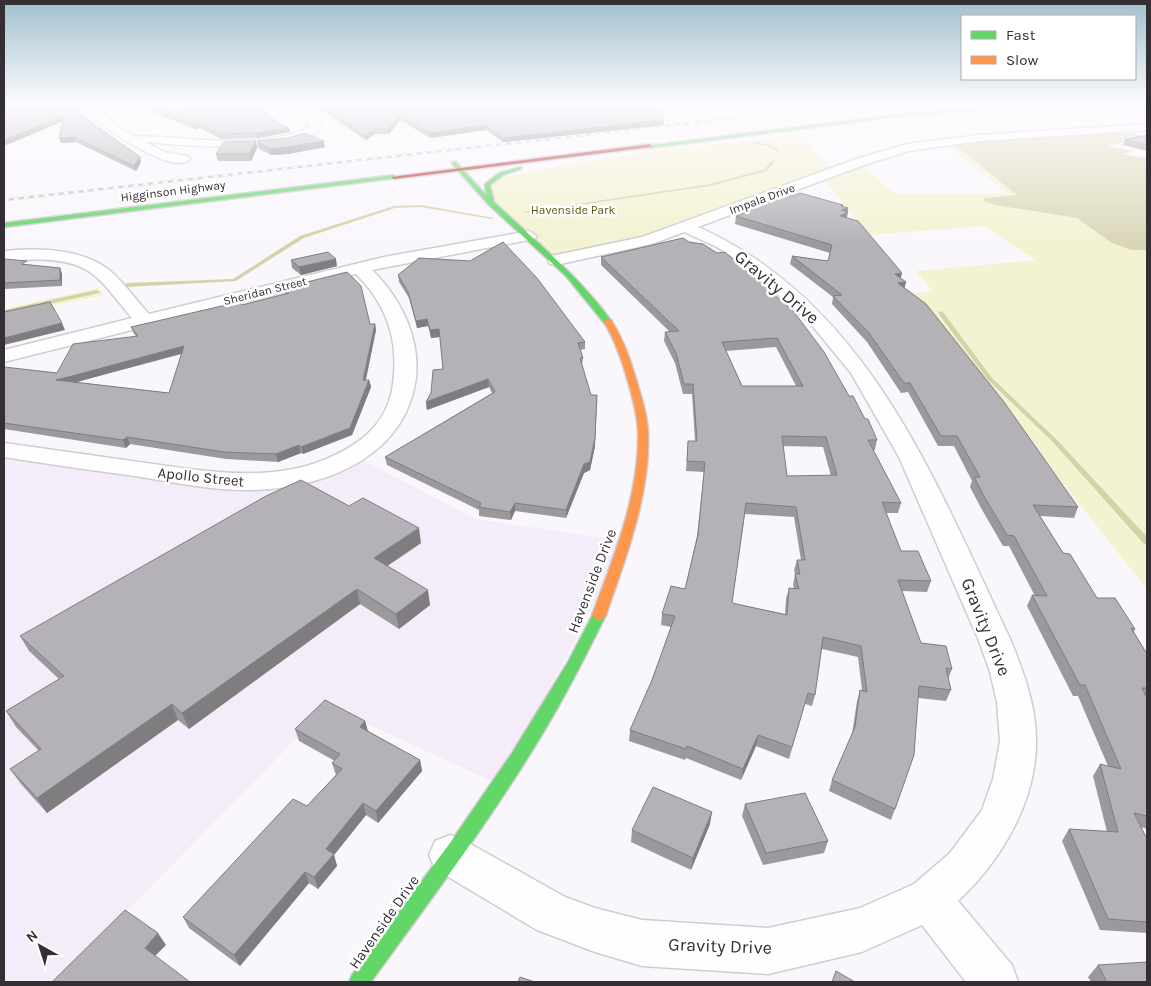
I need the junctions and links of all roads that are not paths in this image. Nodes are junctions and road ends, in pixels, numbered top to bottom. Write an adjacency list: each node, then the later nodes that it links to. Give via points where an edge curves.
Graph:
1 (153, 152): 7 (street, via 172,160)
2 (174, 152): 7 (street)
3 (570, 152): 8 (main road, Higginson Highway)
4 (596, 152): 8 (main road, Higginson Highway)
5 (601, 152): 9 (main road, via 501,174 487,184)
6 (894, 152): 12 (street, Impala Drive)
7 (184, 160)
8 (457, 166): 9 (main road, Havenside Drive); 10 (main road, Higginson Highway); 11 (main road, Higginson Highway)
9 (491, 204): 13 (main road, Havenside Drive)
10 (4, 216)
11 (4, 225)
12 (685, 227): 15 (street, Impala Drive, via 627,246); 21 (street, Gravity Drive, via 736,252 787,291 833,336 860,371 911,457 1004,664 1014,702 1018,741 1012,779 998,820 965,867)
13 (529, 236): 15 (main road, Havenside Drive); 16 (street, Sheridan Street)
14 (4, 256): 17 (street, via 62,258 93,266)
15 (556, 260): 20 (main road, Havenside Drive, via 602,312 623,350 640,408 642,431 635,498 626,541 599,615 578,658 502,785)
16 (360, 268): 17 (street, Sheridan Street); 19 (street, Apollo Street, via 382,291 401,325 406,368 403,392 390,427 376,440 332,466 292,478 236,483)
17 (144, 320): 18 (street, Sheridan Street)
18 (4, 356)
19 (4, 450)
20 (450, 854): 21 (street, Gravity Drive, via 553,914 594,930 651,943 768,950 862,930); 22 (main road, Havenside Drive)
21 (929, 899): 23 (street)
22 (359, 982)
23 (995, 982)

